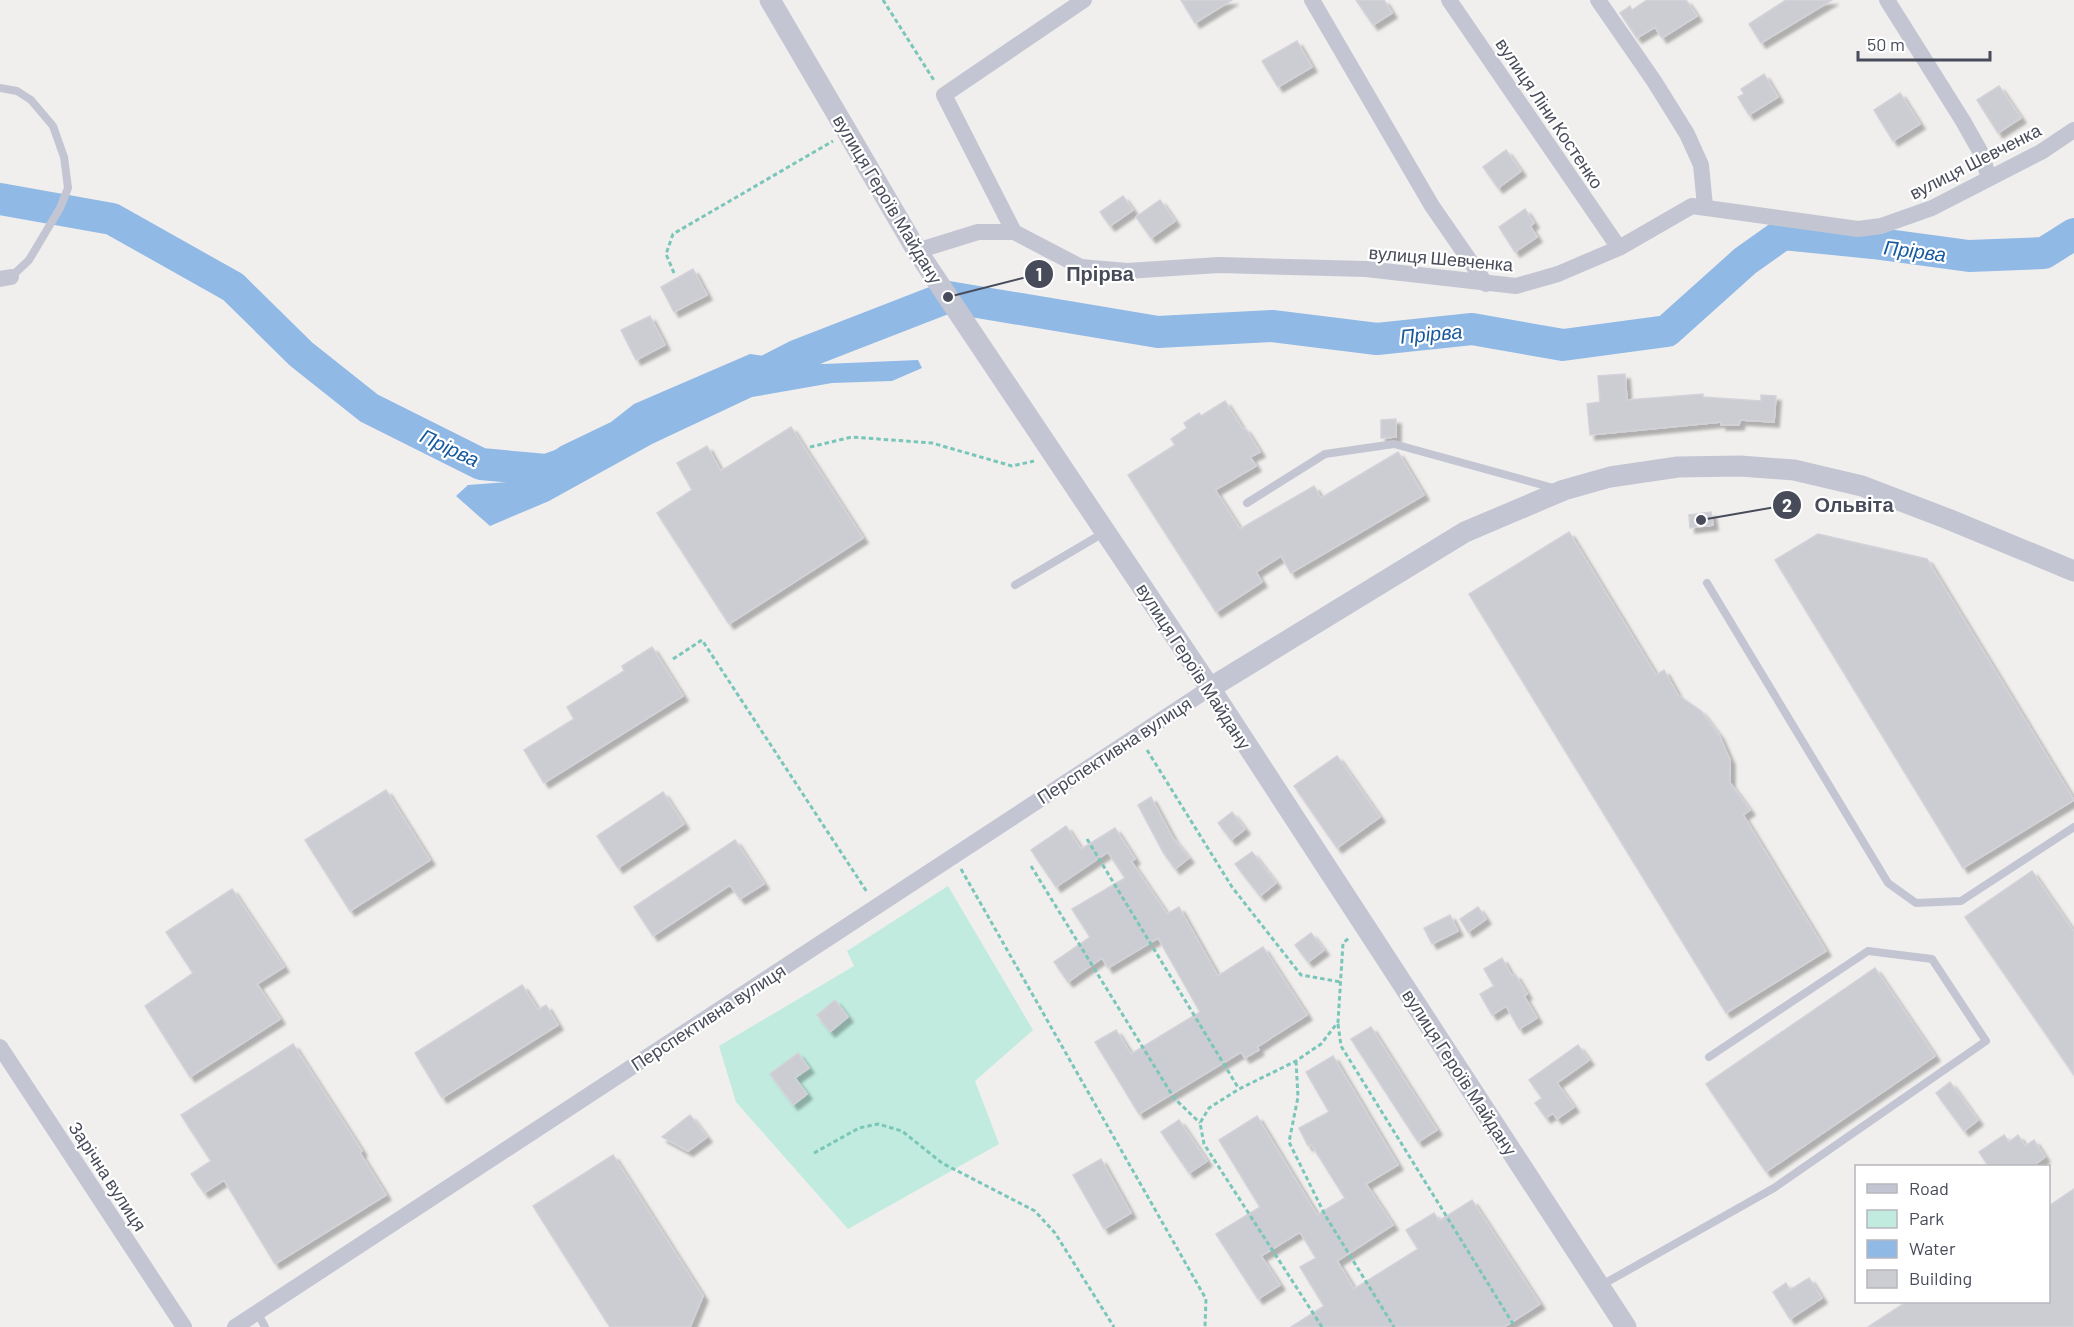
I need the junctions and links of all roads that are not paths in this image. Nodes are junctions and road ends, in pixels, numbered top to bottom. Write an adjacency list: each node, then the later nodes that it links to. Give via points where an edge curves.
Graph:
1 (770, 0): 13 (street, вулиця Героїв Майдану)
2 (1084, 0): 11 (street, via 944,95)
3 (1312, 0): 15 (street, via 1432,206)
4 (1449, 0): 12 (street, вулиця Ліни Костенко)
5 (1598, 0): 10 (street, via 1686,134 1701,165)
6 (1887, 0): 9 (street, via 1963,121 1981,153)
7 (0, 88): 14 (lane, via 17,91 31,100 53,126 64,157 68,188 29,260)
8 (2074, 130): 9 (street, вулиця Шевченка)
9 (1989, 178): 10 (street, вулиця Шевченка, via 1932,208 1881,226 1858,229)
10 (1705, 206): 12 (street, вулиця Шевченка, via 1692,206)
11 (1014, 232): 13 (street, вулиця Шевченка, via 978,232); 15 (street, вулиця Шевченка, via 1082,267 1127,271 1219,265 1366,270)
12 (1619, 248): 15 (street, вулиця Шевченка, via 1558,274 1516,286)
13 (917, 251): 18 (street, вулиця Героїв Майдану)
14 (5, 278)
15 (1486, 284)
16 (1564, 490): 17 (lane, via 1395,444 1325,454); 19 (street, Перспективна вулиця, via 1610,477 1678,467 1794,470 1862,486); 22 (street, Перспективна вулиця, via 1465,532)
17 (1247, 503)
18 (1106, 531): 21 (lane); 22 (street, вулиця Героїв Майдану)
19 (2074, 571)
20 (1707, 583): 23 (lane, via 1888,883 1916,903 1961,901)
21 (1016, 585)
22 (1210, 688): 26 (street, вулиця Героїв Майдану); 27 (street, Перспективна вулиця)
23 (2074, 827)
24 (0, 1047): 28 (street, Зарічна вулиця)
25 (1709, 1057): 26 (lane, via 1868,951 1932,959 1986,1041 1774,1188)
26 (1599, 1287): 31 (street, вулиця Героїв Майдану)
27 (256, 1312): 29 (street, Перспективна вулиця); 30 (lane)
28 (184, 1327)
29 (235, 1327)
30 (265, 1327)
31 (1626, 1327)

